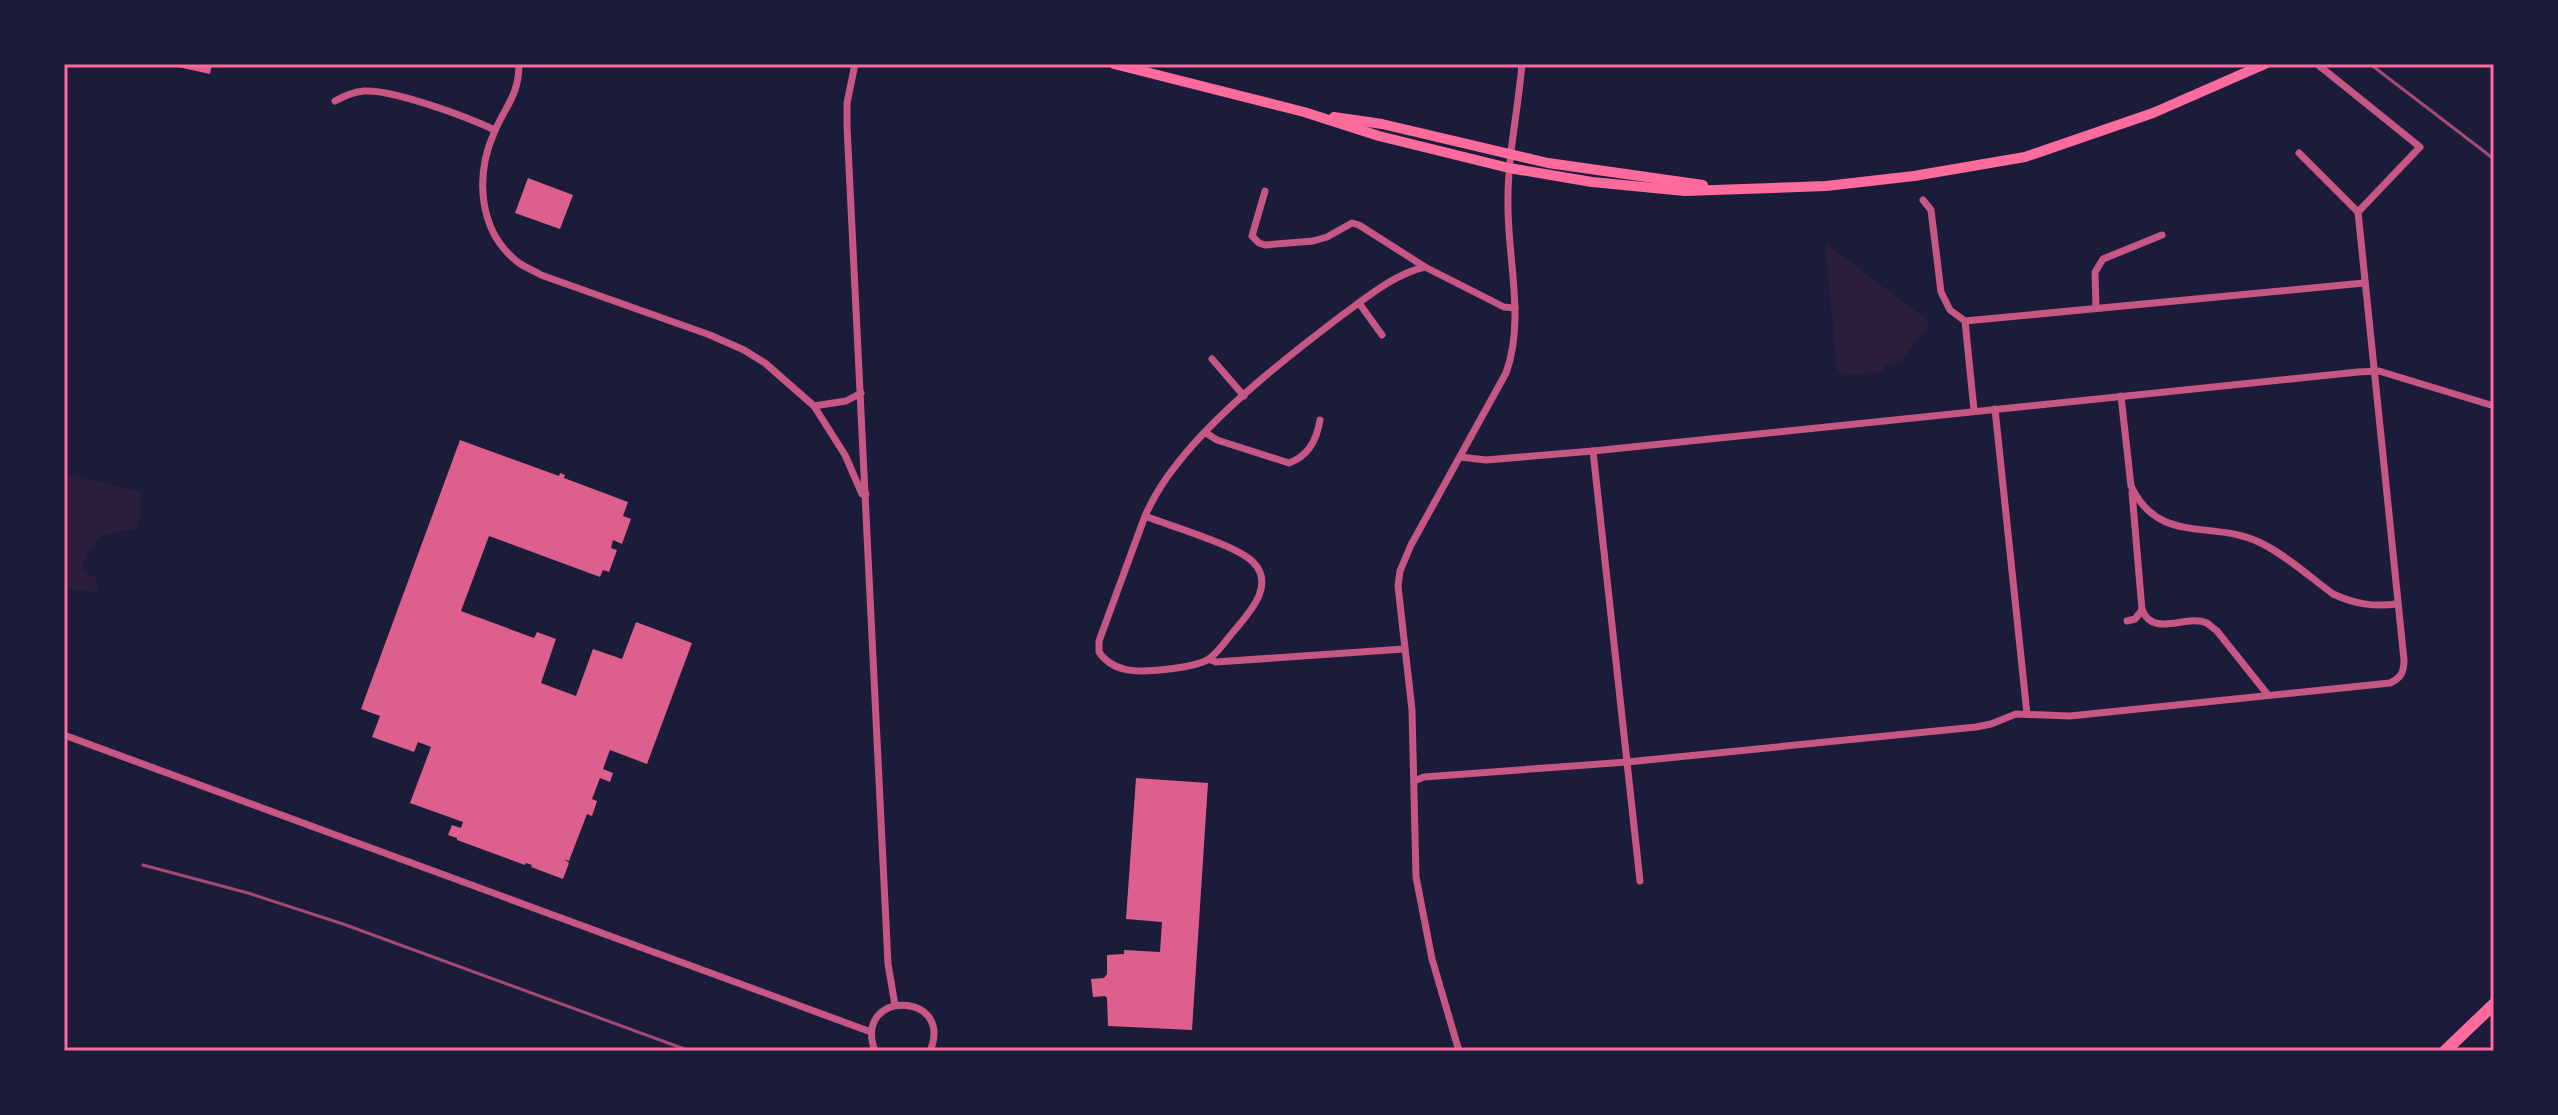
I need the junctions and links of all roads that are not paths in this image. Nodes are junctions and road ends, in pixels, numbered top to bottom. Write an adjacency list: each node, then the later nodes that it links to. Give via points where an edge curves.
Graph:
1 (519, 64): 9 (street, via 517,88)
2 (858, 64): 27 (street, via 847,103 847,126)
3 (1114, 64): 8 (main road)
4 (1522, 64): 11 (street)
5 (2265, 64): 13 (main road, via 2173,106 2025,157 1885,180)
6 (2317, 64): 16 (street, via 2420,147)
7 (335, 101): 9 (street, via 365,91 393,94)
8 (1304, 112): 11 (main road, via 1382,124); 12 (main road)
9 (495, 130): 30 (street, via 482,172 484,207 495,234 518,262 744,350)
10 (2299, 153): 16 (street)
11 (1510, 155): 12 (street); 13 (main road)
12 (1509, 168): 13 (main road, via 1642,188); 21 (street)
13 (1724, 188)
14 (1265, 191): 18 (street, via 1252,236 1259,243 1313,241 1352,223)
15 (1923, 200): 23 (street, via 1931,210 1941,292 1950,310)
16 (2358, 212): 19 (street)
17 (2162, 235): 22 (street, via 2098,264 2093,281)
18 (1425, 267): 20 (street, via 1400,276); 21 (street)
19 (2364, 283): 22 (street); 26 (street)
20 (1359, 303): 24 (street); 28 (street)
21 (1515, 308): 37 (street, via 1514,347 1506,373)
22 (2096, 308): 23 (street)
23 (1965, 321): 33 (street)
24 (1382, 335)
25 (1212, 359): 28 (street)
26 (2374, 371): 29 (street); 31 (street); 41 (street)
27 (861, 393): 30 (street); 39 (street)
28 (1244, 396): 35 (street)
29 (2121, 396): 32 (street); 38 (street)
30 (814, 406): 39 (street)
31 (2494, 406)
32 (1995, 409): 33 (street); 47 (street)
33 (1974, 410): 36 (street)
34 (1320, 420): 35 (street, via 1309,449 1289,463)
35 (1206, 433): 40 (street, via 1177,463)
36 (1593, 451): 37 (street, via 1486,460); 49 (street)
37 (1460, 457): 44 (street, via 1400,571)
38 (2131, 486): 41 (street, via 2144,508 2171,526 2239,534 2271,549 2333,594 2369,606); 42 (street)
39 (866, 494): 53 (street, via 888,964)
40 (1145, 516): 45 (street, via 1236,551 1261,574 1261,591 1252,609); 45 (street, via 1099,652 1126,670)
41 (2397, 604): 46 (street, via 2402,675 2390,683)
42 (2142, 610): 43 (street); 46 (street, via 2155,624 2207,624)
43 (2127, 621)
44 (1404, 649): 45 (street); 50 (street)
45 (1209, 659)
46 (2268, 695): 47 (street, via 2070,716)
47 (2027, 714): 49 (street, via 1976,727)
48 (64, 735): 54 (street)
49 (1627, 762): 50 (street); 51 (street)
50 (1414, 781): 55 (street, via 1419,898)
51 (1640, 881)
52 (2494, 1004): 58 (highway)
53 (895, 1005): 54 (street, via 879,1015); 57 (street, via 925,1013 934,1032)
54 (871, 1032): 56 (street)
55 (1459, 1049)
56 (875, 1051)
57 (930, 1051)
58 (2445, 1051)

